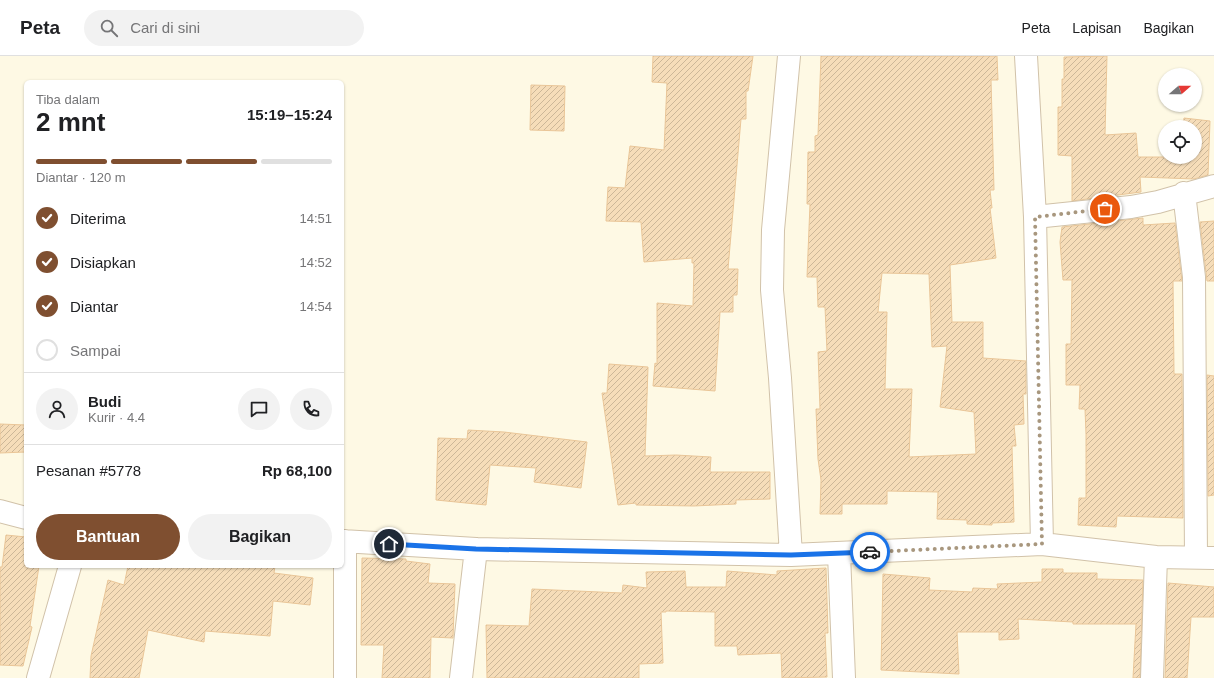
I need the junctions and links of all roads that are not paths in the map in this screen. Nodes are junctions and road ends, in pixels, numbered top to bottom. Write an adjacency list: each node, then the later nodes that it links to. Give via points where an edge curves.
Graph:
1 (789, 56): 12 (street, via 773,230 772,290)
2 (1026, 56): 5 (street)
3 (1214, 186): 4 (street)
4 (1184, 194): 5 (street, via 1131,207); 14 (street, via 1194,276)
5 (1035, 217): 9 (street)
6 (0, 511): 7 (street)
7 (24, 517)
8 (344, 541): 10 (street); 17 (street)
9 (1042, 544): 11 (street); 13 (street)
10 (476, 549): 12 (street); 18 (street)
11 (838, 554): 12 (street); 19 (street)
12 (791, 555)
13 (1156, 557): 14 (street); 20 (street)
14 (1205, 557)
15 (69, 568): 16 (street)
16 (38, 678)
17 (345, 678)
18 (461, 678)
19 (844, 678)
20 (1152, 678)

